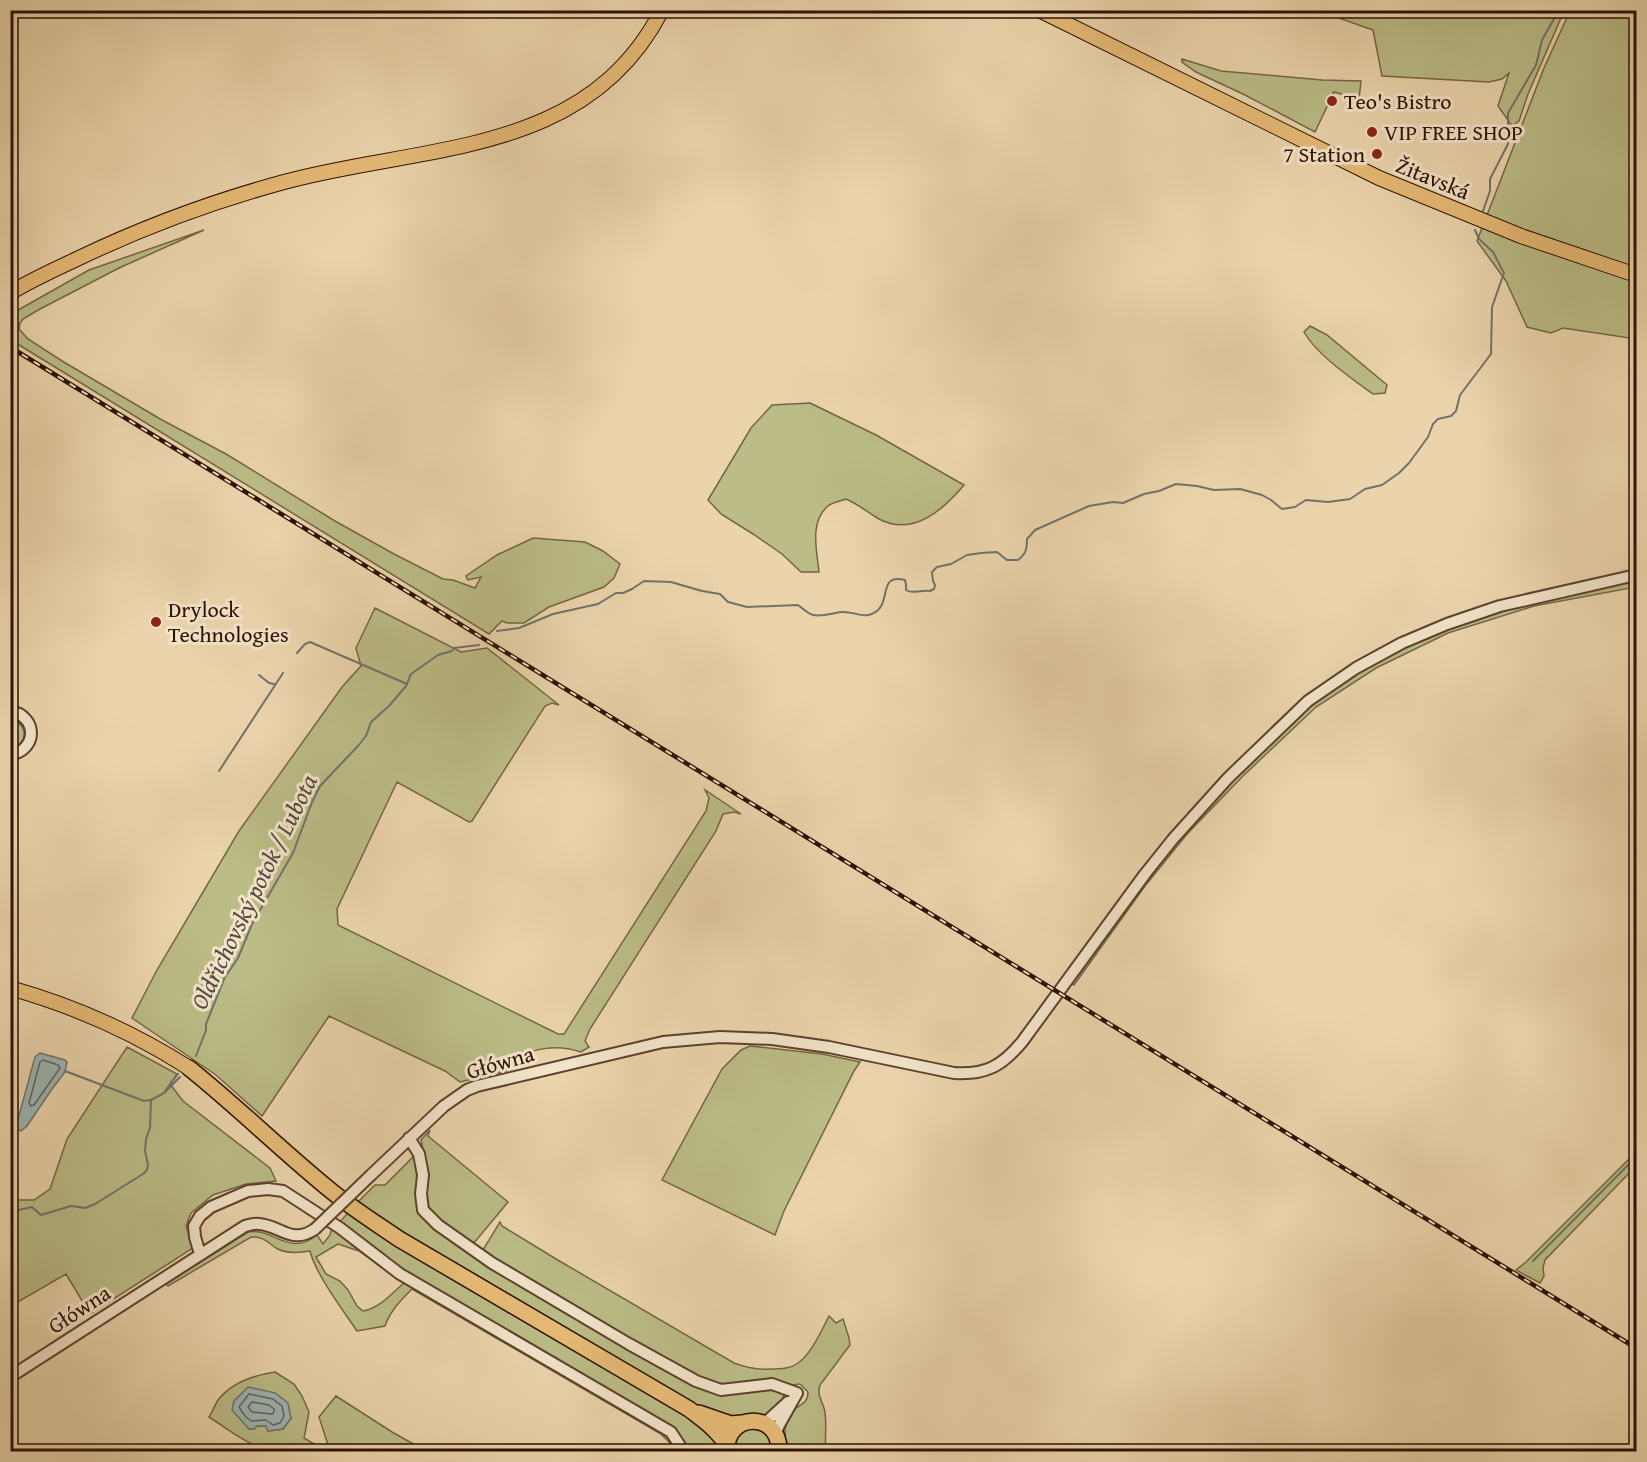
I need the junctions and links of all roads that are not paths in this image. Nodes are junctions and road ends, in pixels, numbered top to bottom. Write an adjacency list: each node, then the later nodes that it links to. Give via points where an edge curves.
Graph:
1 (663, 10): 4 (main road, via 610,79 548,120 486,141 317,174 223,200 109,244)
2 (1039, 10): 3 (main road, Žitavská, via 1379,178 1521,236)
3 (1636, 275)
4 (10, 293)
5 (1636, 575): 10 (street, Główna, via 1500,606 1447,624 1356,668 1308,701 1228,778 1173,839 1010,1057 994,1067 982,1072 954,1073 772,1039 720,1036 663,1042 477,1086 449,1102)
6 (10, 711): 7 (street, via 25,718 31,731 28,745)
7 (10, 755)
8 (10, 988): 9 (main road, via 112,1025)
9 (189, 1068): 13 (highway, via 368,1219)
10 (409, 1138): 11 (street, Główna, bridge, via 305,1236 255,1223); 15 (street, via 419,1154 423,1210 438,1225 492,1263 696,1381 721,1390 772,1384 797,1393 779,1425)
11 (200, 1254): 12 (street, Główna); 17 (street, via 194,1226 211,1207 248,1191 284,1191 400,1274 671,1432)
12 (10, 1377)
13 (689, 1409): 14 (highway, via 731,1424); 16 (highway, via 723,1438)
14 (742, 1423): 15 (highway, via 758,1421); 16 (highway, via 731,1433)
15 (771, 1428): 18 (highway, via 779,1441)
16 (727, 1449)
17 (684, 1452)
18 (779, 1452)

